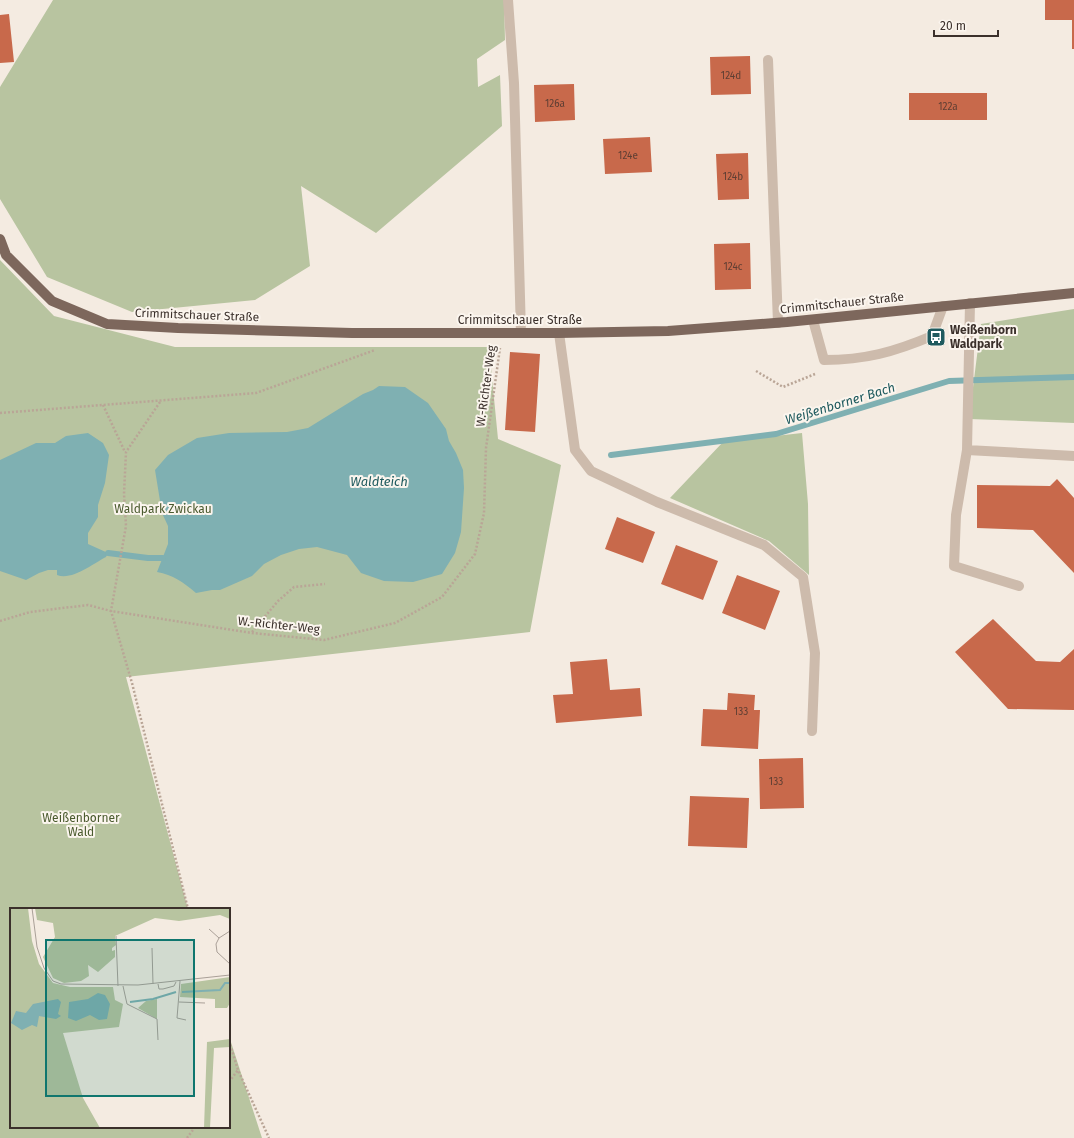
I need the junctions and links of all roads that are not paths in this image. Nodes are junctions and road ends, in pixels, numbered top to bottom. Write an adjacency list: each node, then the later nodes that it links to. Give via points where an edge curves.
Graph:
1 (508, 0): 9 (lane, via 514,83)
2 (768, 60): 8 (lane)
3 (0, 239): 9 (main road, Crimmitschauer Straße, via 6,255 52,301 106,324 352,333)
4 (1074, 293): 5 (main road, Crimmitschauer Straße)
5 (970, 303): 6 (main road, Crimmitschauer Straße); 11 (lane)
6 (943, 306): 7 (main road, Crimmitschauer Straße); 7 (lane, via 932,336 902,349 849,360 824,360)
7 (813, 320): 8 (main road, Crimmitschauer Straße)
8 (778, 323): 10 (main road, Crimmitschauer Straße, via 668,331)
9 (521, 334): 10 (main road, Crimmitschauer Straße)
10 (559, 334): 14 (lane, via 575,450 591,471 657,502 764,545 803,577 815,653)
11 (967, 450): 12 (lane); 13 (lane, via 956,515 954,566)
12 (1074, 456)
13 (1019, 586)
14 (812, 731)

